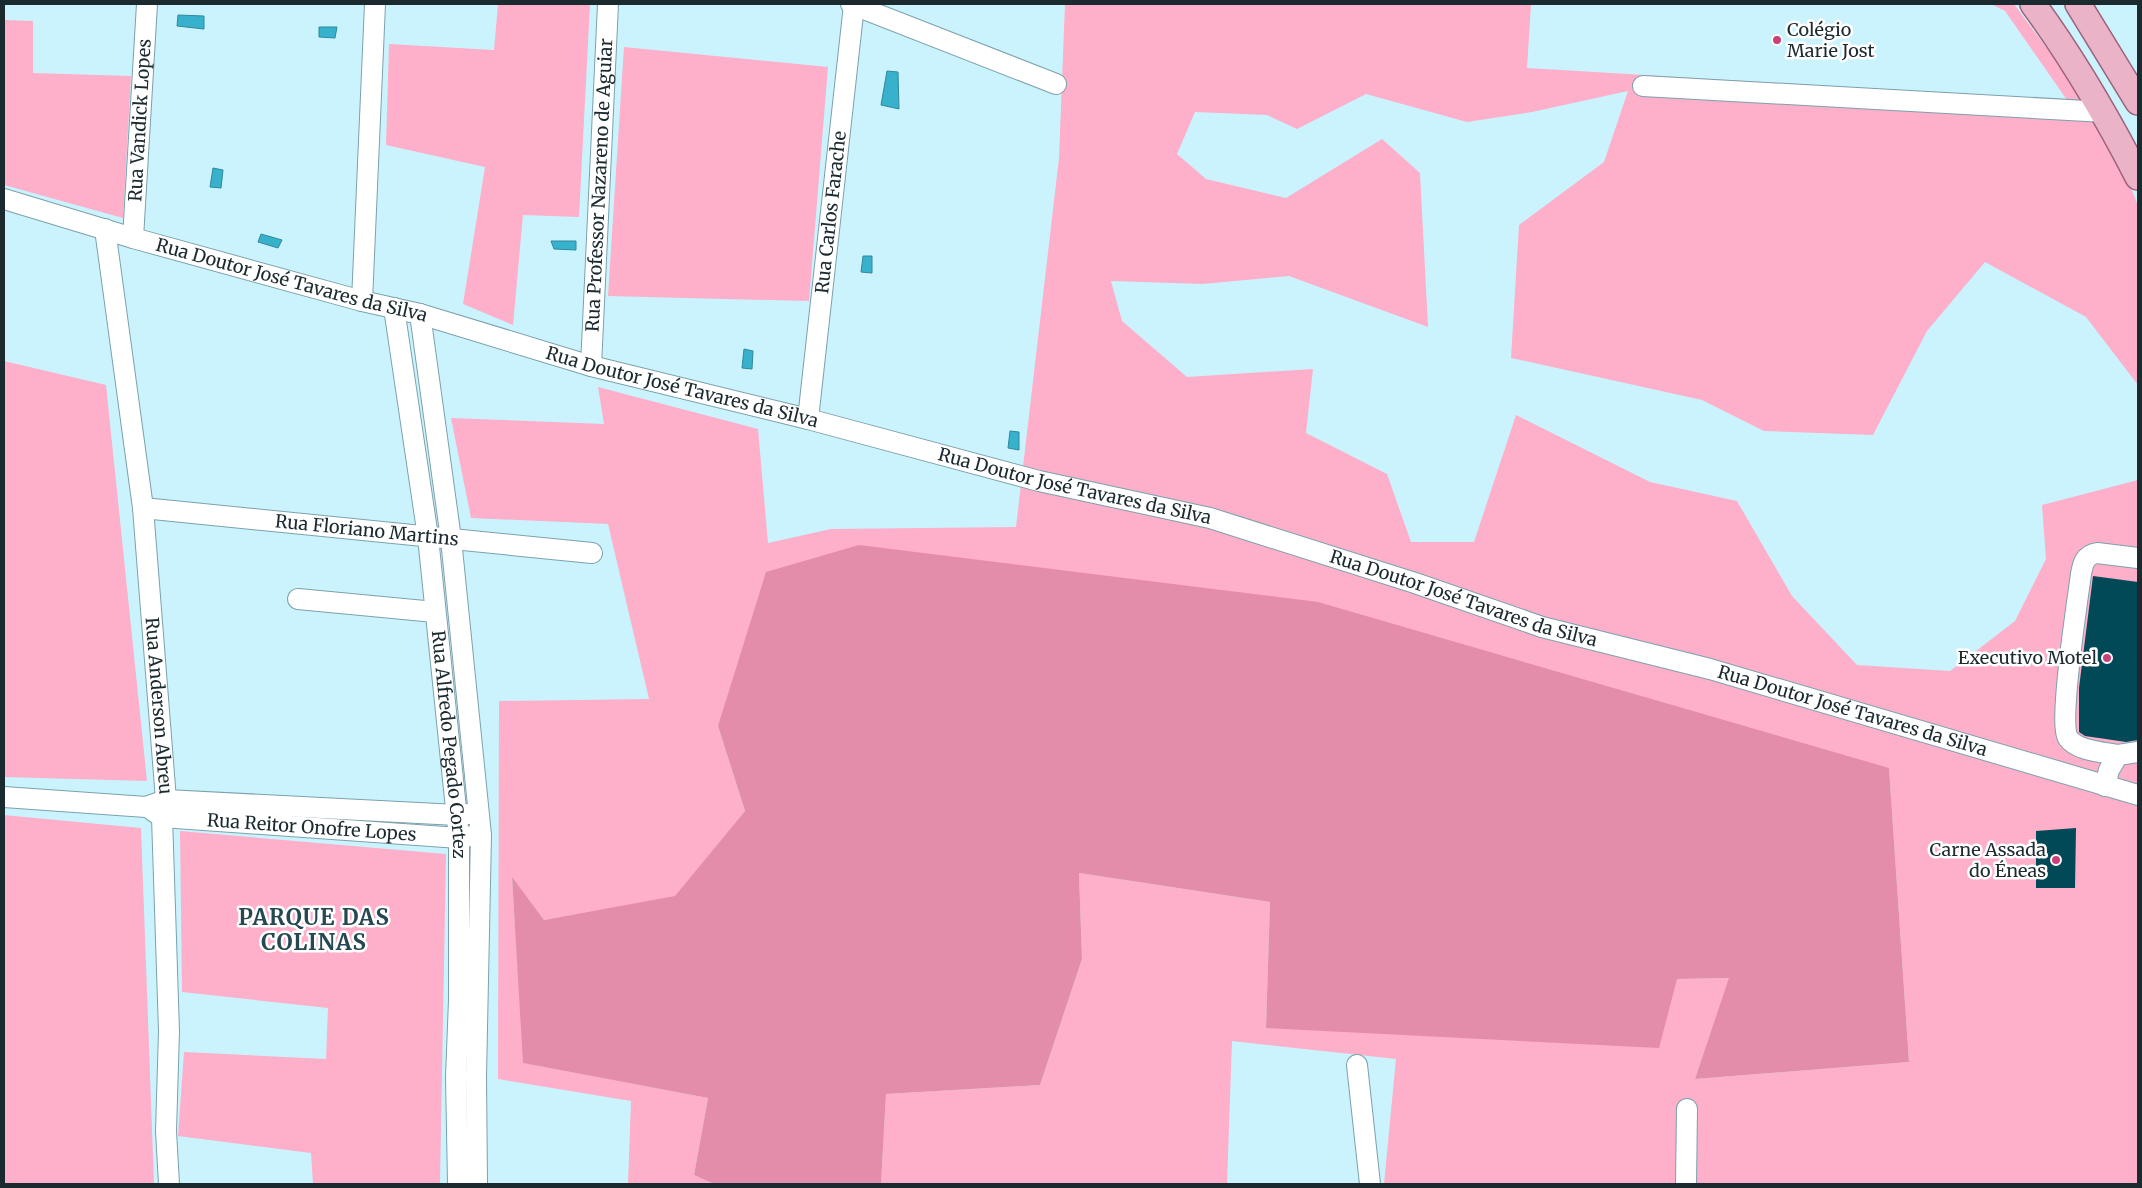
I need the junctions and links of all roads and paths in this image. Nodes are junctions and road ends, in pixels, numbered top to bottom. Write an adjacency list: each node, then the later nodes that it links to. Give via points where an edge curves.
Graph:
1 (147, 4): 14 (street, Rua Vandick Lopes)
2 (376, 4): 15 (street)
3 (608, 4): 18 (street, Rua Professor Nazareno de Aguiar)
4 (2034, 4): 10 (main road)
5 (2078, 4): 9 (main road)
6 (852, 5): 7 (street); 19 (street, Rua Carlos Farache)
7 (1056, 84)
8 (1643, 86): 10 (street)
9 (2138, 102)
10 (2105, 112): 11 (main road)
11 (2138, 177)
12 (4, 199): 13 (street, Rua Doutor José Tavares da Silva)
13 (105, 229): 14 (street, Rua Doutor José Tavares da Silva); 20 (street, Rua Anderson Abreu)
14 (133, 238): 15 (street, Rua Doutor José Tavares da Silva)
15 (362, 300): 16 (street, Rua Doutor José Tavares da Silva)
16 (394, 308): 17 (street, Rua Doutor José Tavares da Silva); 21 (street, Rua Alfredo Pegado Cortez)
17 (420, 314): 18 (street, Rua Doutor José Tavares da Silva); 22 (street, Rua Alfredo Pegado Cortez)
18 (591, 366): 19 (street, Rua Doutor José Tavares da Silva)
19 (808, 419): 29 (street, Rua Doutor José Tavares da Silva, via 1039,481 1210,518 1542,627 1710,669)
20 (143, 508): 21 (street, Rua Floriano Martins); 32 (street, Rua Anderson Abreu)
21 (428, 537): 22 (street, Rua Floriano Martins); 26 (street, Rua Alfredo Pegado Cortez)
22 (451, 539): 23 (street, Rua Floriano Martins); 33 (street, Rua Alfredo Pegado Cortez)
23 (592, 553)
24 (2138, 558): 28 (street, via 2097,553 2084,559 2067,693 2065,734 2069,740 2088,749)
25 (298, 599): 26 (street)
26 (427, 611): 34 (street, Rua Alfredo Pegado Cortez)
27 (2138, 752): 28 (street)
28 (2118, 755): 29 (street)
29 (2105, 786): 30 (street, Rua Doutor José Tavares da Silva)
30 (2138, 795)
31 (4, 797): 32 (street, Rua Reitor Onofre Lopes)
32 (158, 808): 34 (street, Rua Reitor Onofre Lopes); 36 (street, Rua Reitor Onofre Lopes); 40 (street, Rua Anderson Abreu, via 169,1031 166,1131)
33 (479, 812): 34 (street, Rua Reitor Onofre Lopes); 35 (street, Rua Alfredo Pegado Cortez)
34 (457, 815): 36 (street, Rua Alfredo Pegado Cortez)
35 (481, 835): 36 (street, Rua Reitor Onofre Lopes); 38 (street, Rua Alfredo Pegado Cortez)
36 (459, 838): 38 (street, Rua Alfredo Pegado Cortez, via 459,1000)
37 (1357, 1065): 43 (street)
38 (466, 1076): 41 (street, Rua Alfredo Pegado Cortez); 42 (street, Rua Alfredo Pegado Cortez)
39 (1687, 1109): 44 (street)
40 (169, 1184)
41 (458, 1184)
42 (478, 1184)
43 (1370, 1184)
44 (1686, 1184)

